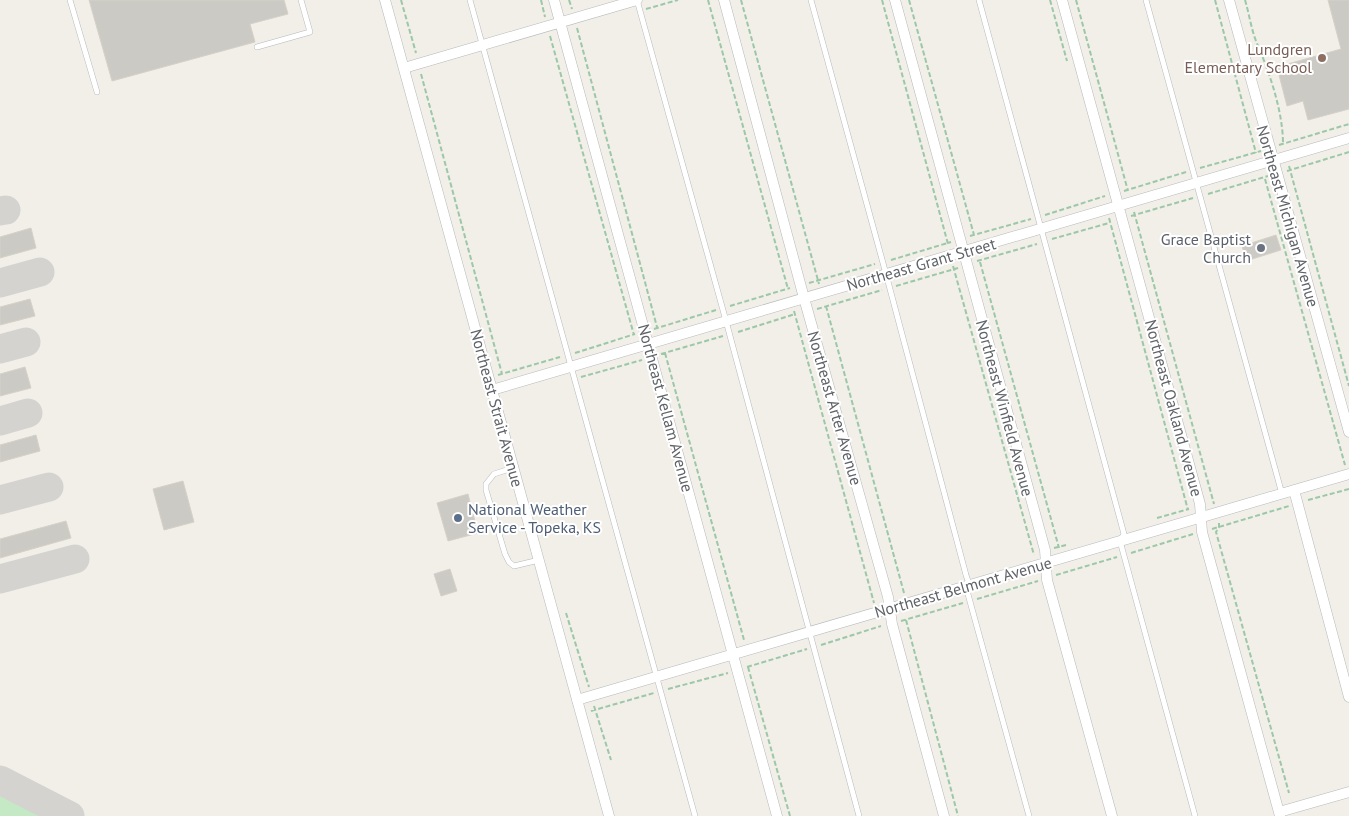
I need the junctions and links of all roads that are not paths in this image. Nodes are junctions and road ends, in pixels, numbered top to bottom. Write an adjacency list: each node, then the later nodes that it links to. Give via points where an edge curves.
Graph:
1 (70, 0): 18 (lane)
2 (301, 0): 16 (lane, via 310,32)
3 (386, 0): 17 (street, Northeast Strait Avenue)
4 (470, 0): 15 (lane)
5 (554, 0): 14 (street, Northeast Kellam Avenue)
6 (637, 0): 14 (street); 27 (lane)
7 (724, 0): 26 (street, Northeast Arter Avenue)
8 (810, 0): 25 (lane)
9 (894, 0): 24 (street, Northeast Winfield Avenue)
10 (979, 0): 23 (lane)
11 (1062, 0): 22 (street, Northeast Oakland Avenue)
12 (1146, 0): 21 (lane)
13 (1229, 0): 20 (street, Northeast Michigan Avenue)
14 (560, 22): 15 (street); 28 (street, Northeast Kellam Avenue)
15 (483, 45): 17 (street); 29 (lane)
16 (258, 47)
17 (404, 68): 30 (street, Northeast Strait Avenue)
18 (96, 92)
19 (1349, 138): 20 (street, Northeast Grant Street)
20 (1273, 161): 21 (street, Northeast Grant Street); 31 (street, Northeast Michigan Avenue)
21 (1196, 183): 22 (street, Northeast Grant Street); 35 (lane)
22 (1118, 206): 23 (street, Northeast Grant Street); 36 (street, Northeast Oakland Avenue, via 1201,508)
23 (1041, 229): 24 (street, Northeast Grant Street); 37 (lane, via 1124,534)
24 (962, 252): 25 (street, Northeast Grant Street); 39 (street, Northeast Winfield Avenue, via 1045,550)
25 (886, 274): 26 (street, Northeast Grant Street); 40 (lane, via 968,580)
26 (804, 298): 27 (street, Northeast Grant Street); 41 (street, Northeast Arter Avenue)
27 (726, 321): 28 (street, Northeast Grant Street); 42 (lane)
28 (648, 344): 29 (street, Northeast Grant Street); 43 (street, Northeast Kellam Avenue)
29 (571, 367): 30 (street, Northeast Grant Street); 44 (lane)
30 (492, 390): 32 (street, Northeast Strait Avenue)
31 (1349, 432)
32 (514, 468): 38 (street, Northeast Strait Avenue); 38 (lane, via 494,474 486,484 486,490 509,562 514,566)
33 (1348, 475): 34 (street, Northeast Belmont Avenue)
34 (1294, 490): 35 (street, Northeast Belmont Avenue); 45 (street)
35 (1282, 494): 36 (street, Northeast Belmont Avenue)
36 (1201, 518): 37 (street, Northeast Belmont Avenue); 48 (street, Northeast Oakland Avenue, via 1202,532)
37 (1120, 542): 39 (street, Northeast Belmont Avenue); 56 (lane)
38 (539, 560): 46 (street, Northeast Strait Avenue)
39 (1045, 563): 40 (street, Northeast Belmont Avenue); 55 (street, Northeast Winfield Avenue)
40 (966, 586): 41 (street, Northeast Belmont Avenue); 54 (lane)
41 (890, 609): 42 (street, Northeast Belmont Avenue); 53 (street, Northeast Arter Avenue)
42 (810, 632): 43 (street, Northeast Belmont Avenue); 52 (lane)
43 (733, 654): 44 (street, Northeast Belmont Avenue); 51 (street, Northeast Kellam Avenue)
44 (657, 677): 46 (street, Northeast Belmont Avenue); 50 (lane)
45 (1349, 697)
46 (577, 700): 49 (street, Northeast Strait Avenue)
47 (1349, 792): 48 (street)
48 (1280, 814)
49 (608, 816)
50 (695, 816)
51 (777, 816)
52 (859, 816)
53 (944, 816)
54 (1029, 816)
55 (1112, 816)
56 (1195, 816)

